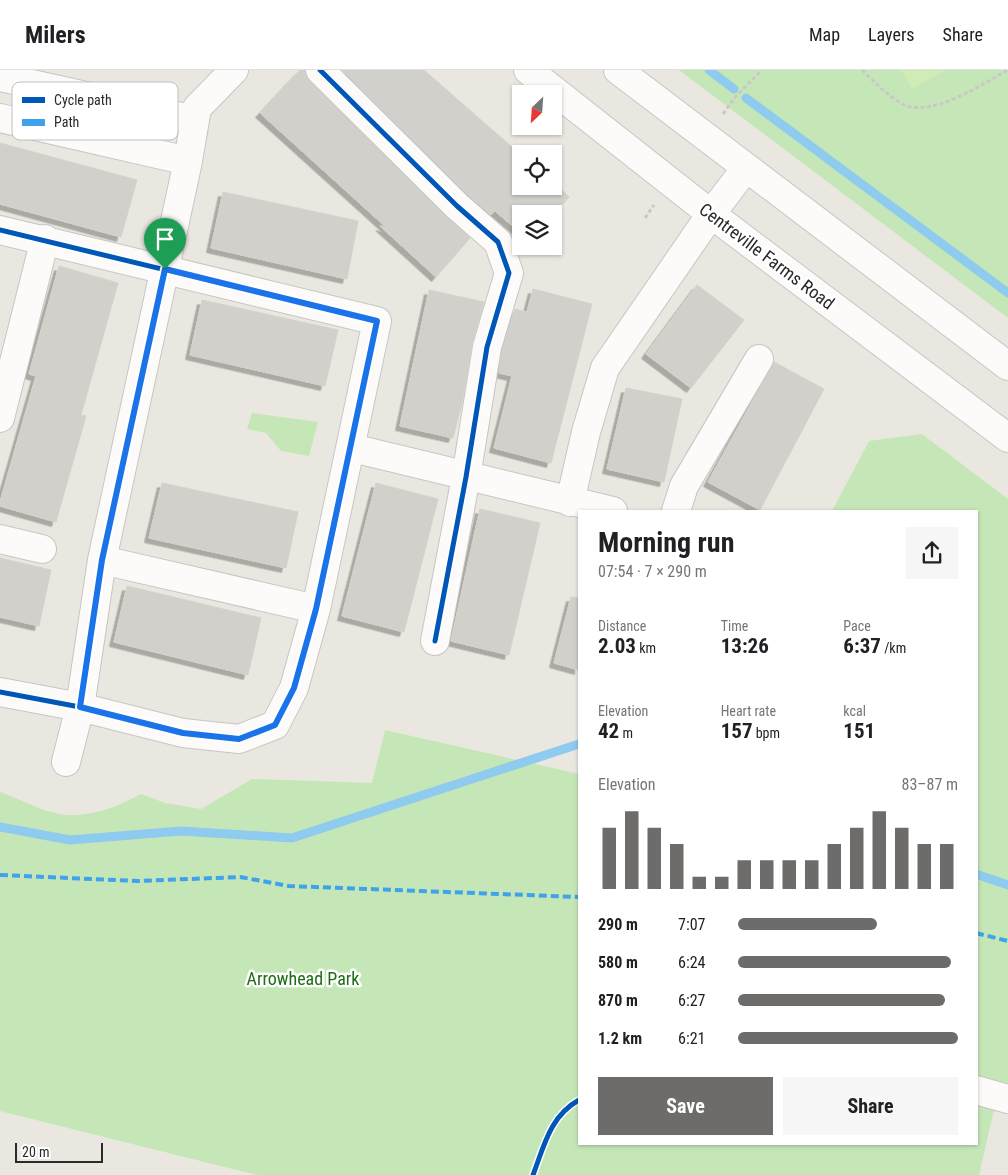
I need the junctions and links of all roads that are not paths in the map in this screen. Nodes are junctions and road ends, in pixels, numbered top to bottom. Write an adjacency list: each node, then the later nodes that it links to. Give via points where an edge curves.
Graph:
1 (234, 70): 8 (street, via 197,108)
2 (320, 70): 21 (street, via 457,206 498,242 509,273 487,347)
3 (528, 70): 12 (street, Centreville Farms Road)
4 (618, 70): 11 (street)
5 (0, 77): 6 (street)
6 (23, 82)
7 (178, 116): 8 (street)
8 (195, 120): 10 (street)
9 (96, 140): 10 (street)
10 (188, 161): 15 (street)
11 (746, 168): 12 (street); 17 (street)
12 (711, 214): 19 (street, Centreville Farms Road); 22 (street, via 605,368)
13 (0, 230): 14 (street)
14 (45, 239): 15 (street); 18 (street)
15 (165, 269): 20 (street, via 377,321); 27 (street)
16 (759, 359): 24 (street, via 684,486)
17 (1008, 366)
18 (0, 418)
19 (1008, 438)
20 (352, 448): 21 (street); 28 (street)
21 (466, 477): 22 (street); 29 (street)
22 (570, 502): 23 (street)
23 (608, 510)
24 (676, 510)
25 (0, 539): 26 (street)
26 (42, 548)
27 (102, 560): 28 (street); 31 (street)
28 (316, 609): 31 (street, via 294,688 275,725 239,739 183,733)
29 (435, 641)
30 (0, 692): 31 (street)
31 (80, 707): 32 (street)
32 (66, 762)
33 (978, 1091): 34 (street)
34 (1008, 1099)

